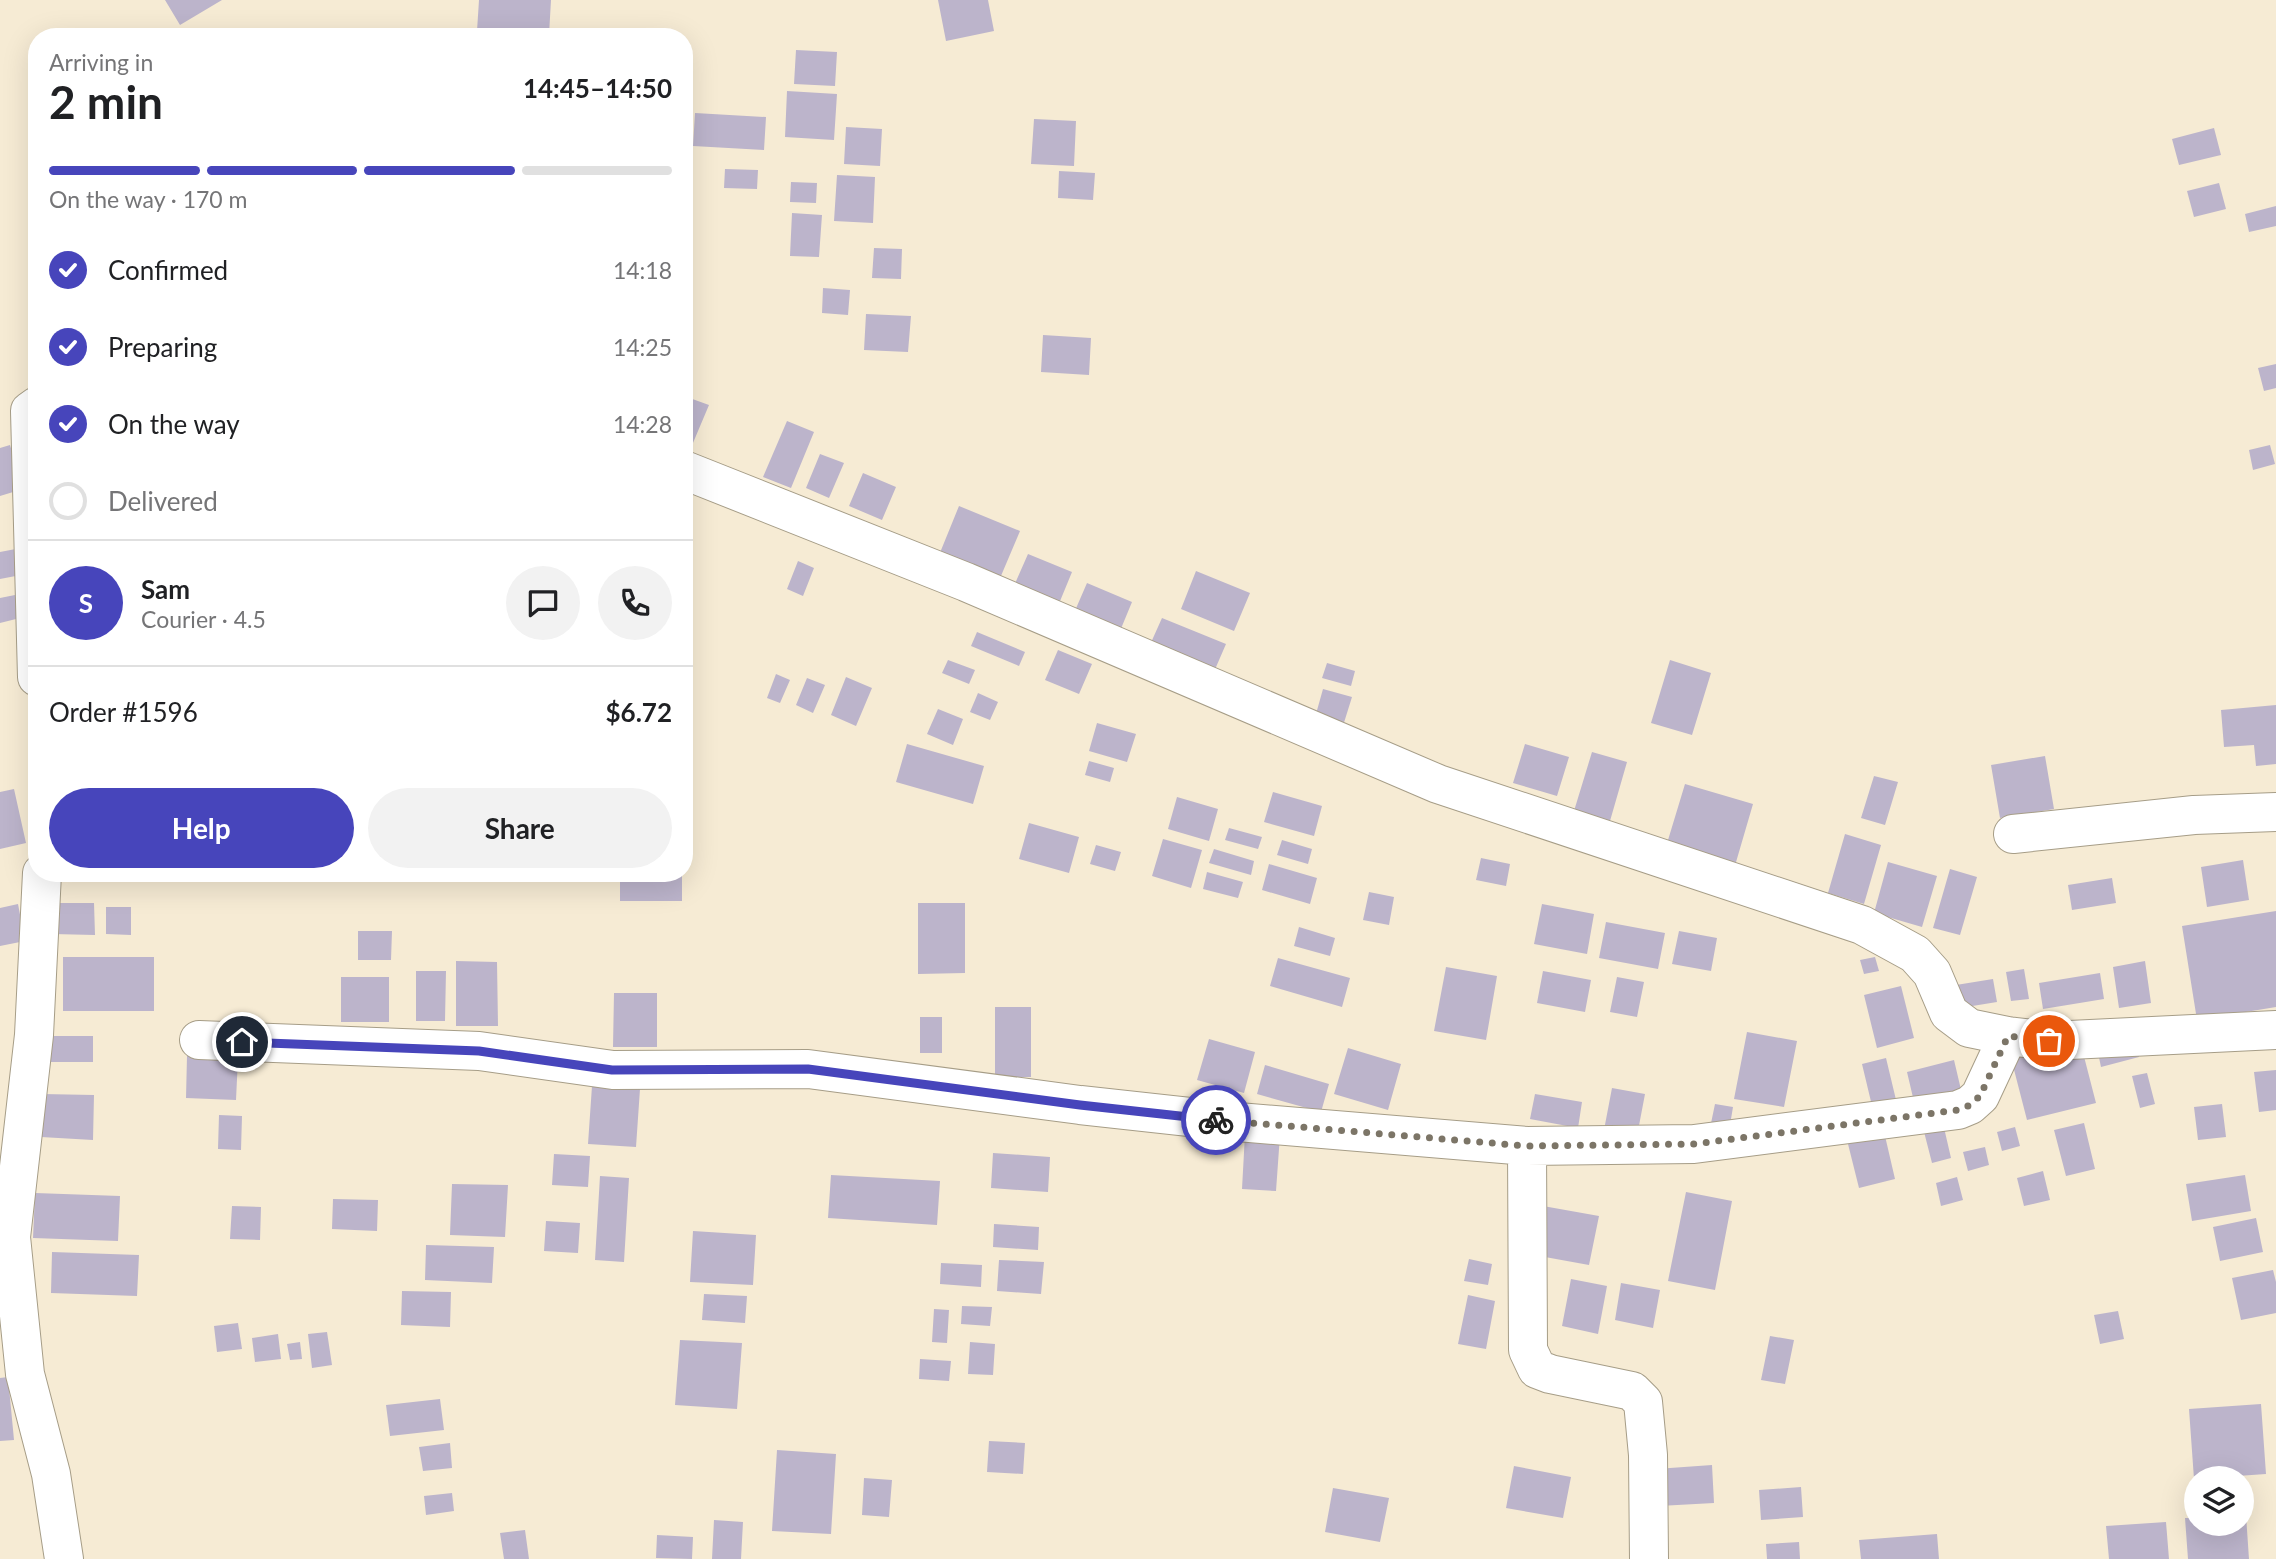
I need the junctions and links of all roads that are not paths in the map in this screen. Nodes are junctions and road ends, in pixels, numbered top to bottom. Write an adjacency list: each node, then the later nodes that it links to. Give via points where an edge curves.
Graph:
1 (693, 474): 6 (street, via 967,582 1438,784 1863,925 1915,954 1932,973 1949,1013 1969,1028)
2 (2276, 812): 3 (street, via 2194,815)
3 (2013, 834)
4 (42, 882): 9 (street, via 34,1035)
5 (2276, 1030): 6 (street, via 2049,1041)
6 (2008, 1036): 8 (street, via 1980,1096 1958,1110 1694,1144)
7 (199, 1040): 8 (street, via 479,1051 612,1070 808,1069 1173,1115)
8 (1527, 1146): 11 (street, via 1528,1350 1537,1369 1632,1391 1643,1402)
9 (5, 1236): 10 (street, via 25,1374 51,1474)
10 (64, 1559)
11 (1649, 1559)

